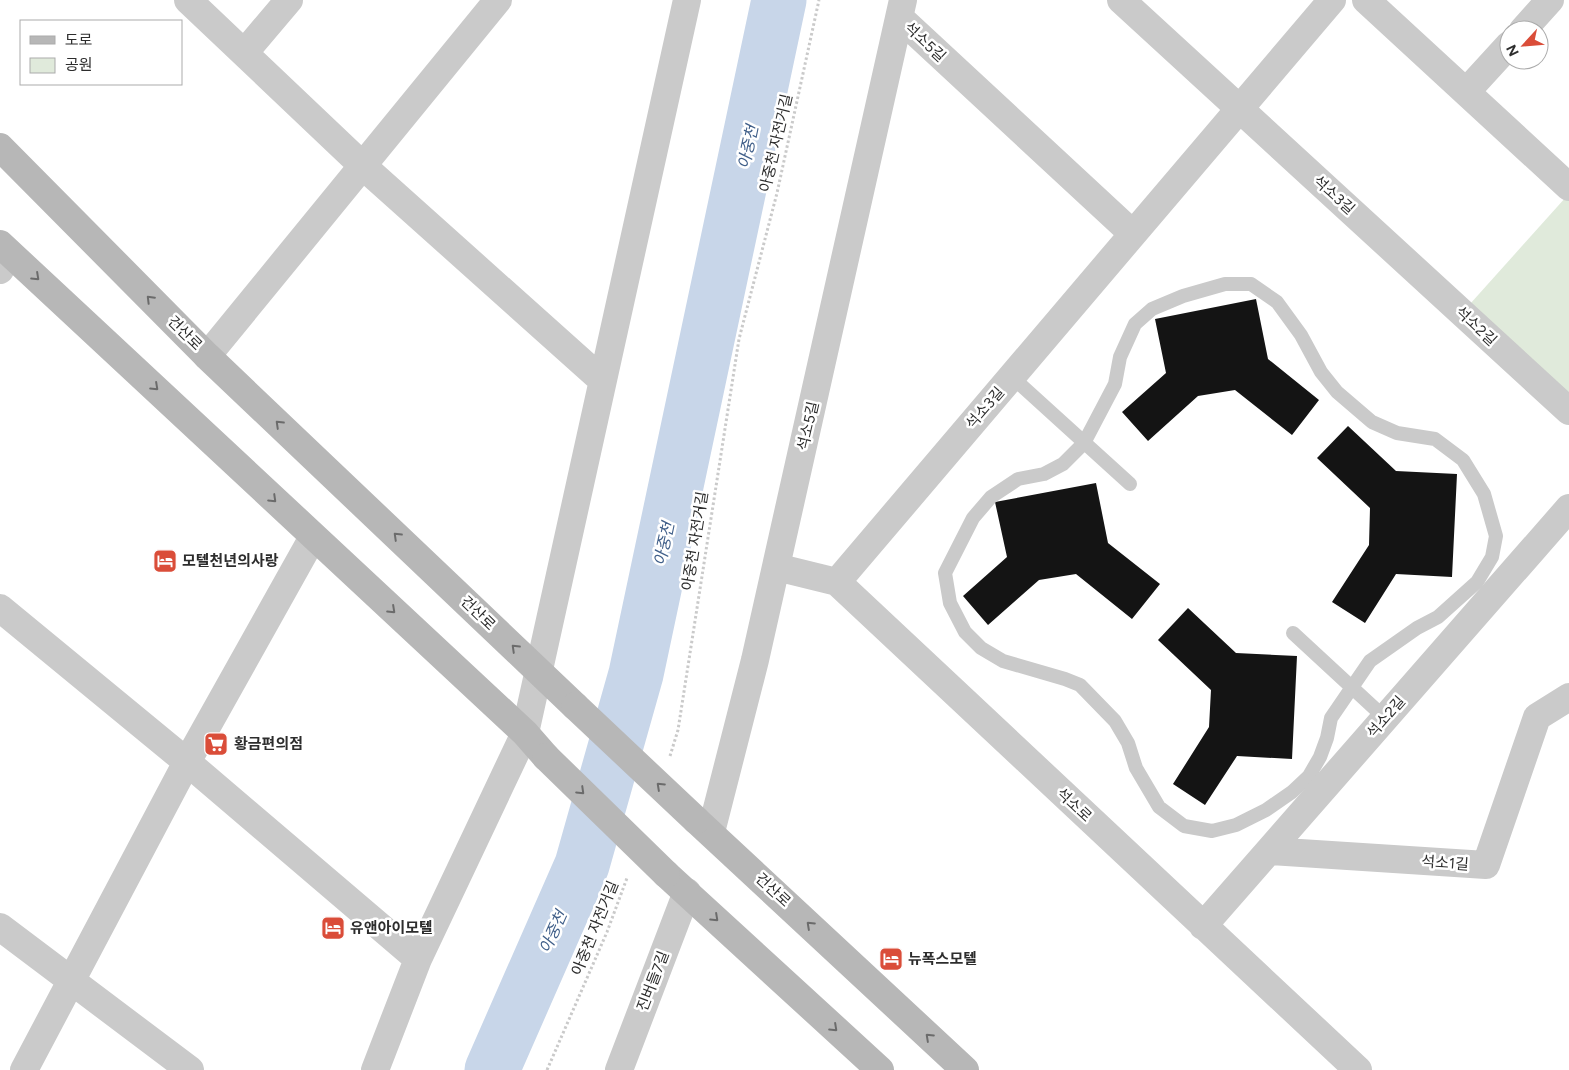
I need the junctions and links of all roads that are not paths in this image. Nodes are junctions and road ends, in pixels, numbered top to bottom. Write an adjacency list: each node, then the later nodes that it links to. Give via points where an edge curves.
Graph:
1 (188, 0): 11 (street)
2 (289, 0): 11 (street)
3 (498, 0): 16 (street)
4 (687, 0): 23 (street)
5 (1121, 0): 14 (street, 석소3길)
6 (1332, 0): 14 (street, 석소3길)
7 (1366, 0): 13 (street)
8 (1550, 0): 10 (street)
9 (901, 9): 18 (street, 석소5길, via 1016,126); 29 (street, 석소5길)
10 (1532, 20)
11 (245, 52): 16 (street)
12 (1499, 56): 13 (street)
13 (1466, 92): 17 (street)
14 (1240, 109): 18 (street, 석소3길); 20 (street, 석소3길)
15 (0, 147): 21 (street, 건산로, one-way to 15)
16 (364, 167): 21 (street); 23 (street)
17 (1569, 187)
18 (1133, 234): 22 (street, 석소3길)
19 (3, 256): 28 (street, one-way to 28, via 181,410)
20 (1428, 281): 24 (street, 석소2길)
21 (207, 356): 33 (street, 건산로, one-way to 21)
22 (1012, 377): 25 (lane); 30 (street, 석소3길)
23 (602, 380): 33 (street)
24 (1569, 411)
25 (1084, 443): 26 (lane); 34 (lane, via 1063,464 1044,474 1018,479 991,497 973,518 956,550 945,574 950,603 965,632 981,648 1003,661 1080,685 1115,721 1128,743 1136,768 1159,807 1184,826 1212,831 1236,825 1266,810 1309,776 1320,757 1331,718); 34 (lane, via 1115,384 1120,357 1135,324 1152,309 1183,296 1225,284 1251,284 1277,302 1301,335 1321,372 1337,392 1372,422 1397,433 1436,439 1463,460 1484,494 1496,536 1492,557 1477,582 1457,601 1370,662)
26 (1130, 484)
27 (1569, 508): 36 (street, 석소2길)
28 (312, 537): 37 (street, one-way to 37); 38 (street)
29 (776, 567): 30 (street, 석소로); 39 (street, 석소5길, via 755,660)
30 (837, 582): 42 (street, 석소로)
31 (0, 608): 38 (street)
32 (1293, 634): 34 (lane)
33 (539, 671): 37 (street); 39 (street, 건산로, one-way to 33, bridge)
34 (1350, 686): 36 (lane)
35 (1569, 697): 40 (street, 석소1길, via 1537,717 1486,865)
36 (1385, 718): 40 (street, 석소2길)
37 (525, 733): 41 (street, one-way to 41, bridge); 44 (street)
38 (187, 762): 44 (street); 45 (street)
39 (703, 826): 51 (street, 건산로, one-way to 39)
40 (1269, 851): 42 (street, 석소2길)
41 (687, 892): 49 (street, 진버들7길); 50 (street, one-way to 50)
42 (1203, 926): 52 (street, 석소로)
43 (0, 927): 45 (street)
44 (418, 960): 48 (street)
45 (71, 981): 46 (street); 47 (street)
46 (24, 1070)
47 (190, 1070)
48 (375, 1070)
49 (619, 1070)
50 (880, 1070)
51 (964, 1070)
52 (1358, 1070)

